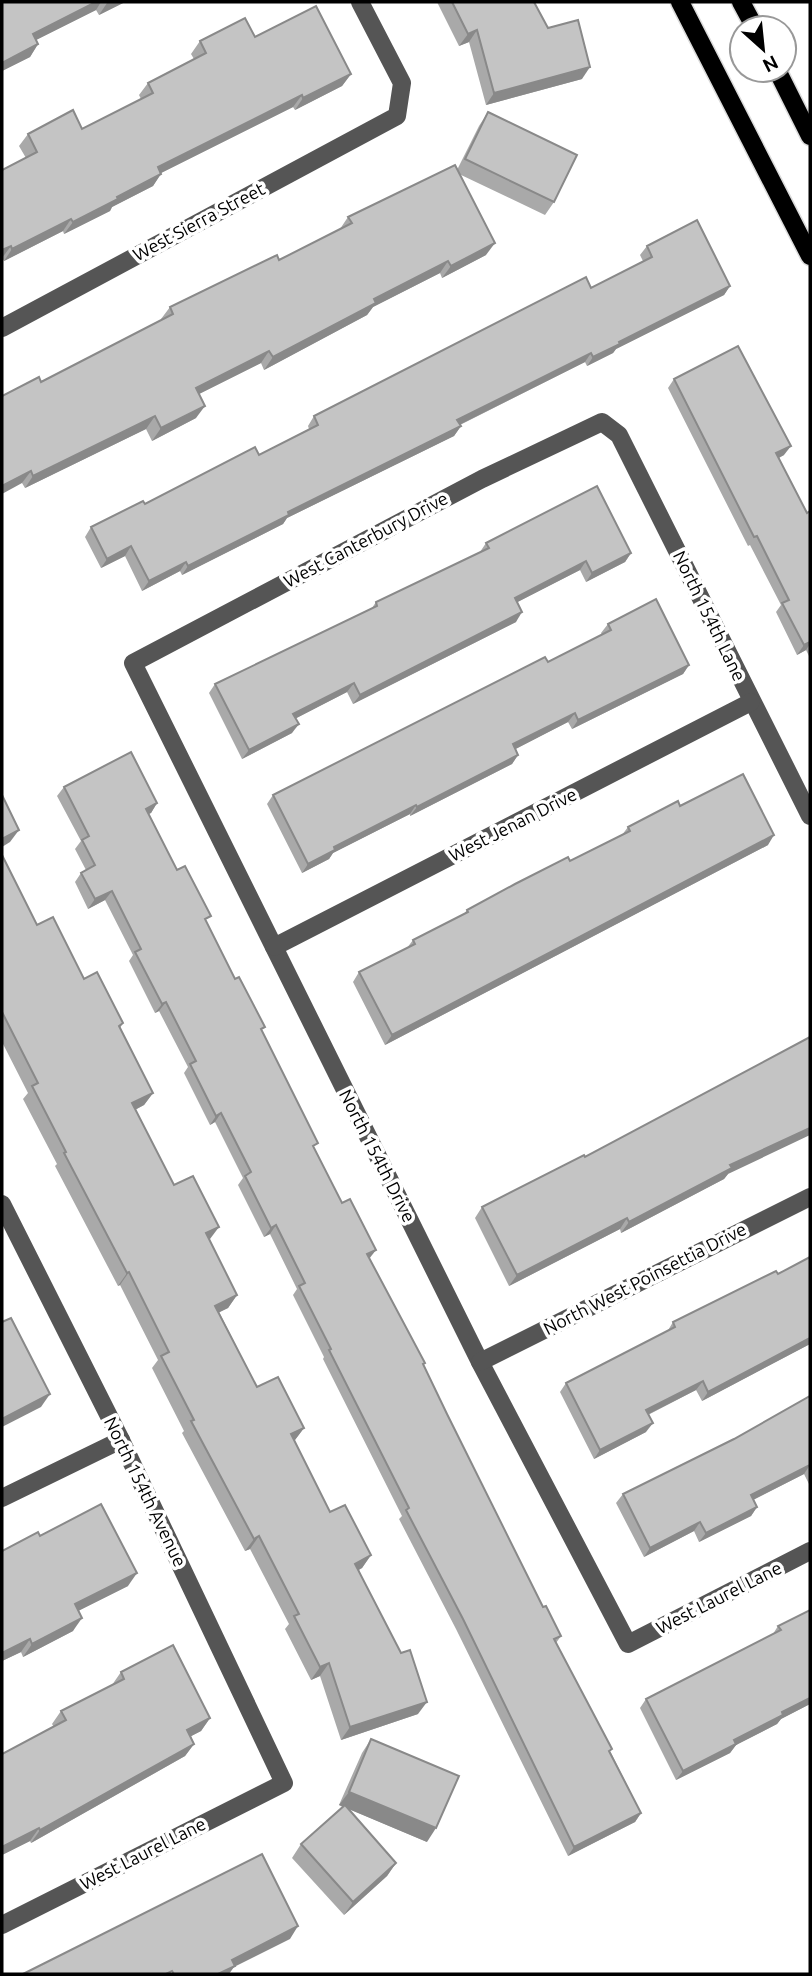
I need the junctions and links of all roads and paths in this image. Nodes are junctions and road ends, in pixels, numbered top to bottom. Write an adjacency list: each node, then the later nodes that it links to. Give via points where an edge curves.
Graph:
1 (360, 2): 6 (street, West Sierra Street, via 402,83 397,116)
2 (680, 2): 5 (main road)
3 (783, 84): 4 (main road)
4 (810, 136)
5 (810, 256)
6 (2, 328)
7 (601, 422): 8 (street, West Canterbury Drive, via 482,479); 9 (street, North 154th Lane, via 619,435)
8 (133, 663): 11 (street, North 154th Drive)
9 (751, 702): 10 (street, North 154th Lane); 11 (street, West Jenan Drive)
10 (810, 816)
11 (274, 947): 14 (street, North 154th Drive)
12 (810, 1196): 14 (street, North West Poinsettia Drive)
13 (2, 1204): 15 (street, North 154th Avenue)
14 (480, 1362): 18 (street, North 154th Drive)
15 (121, 1440): 16 (street); 19 (street, North 154th Avenue)
16 (2, 1498)
17 (810, 1550): 18 (street, West Laurel Lane)
18 (628, 1644)
19 (284, 1783): 20 (street, West Laurel Lane)
20 (2, 1925)

